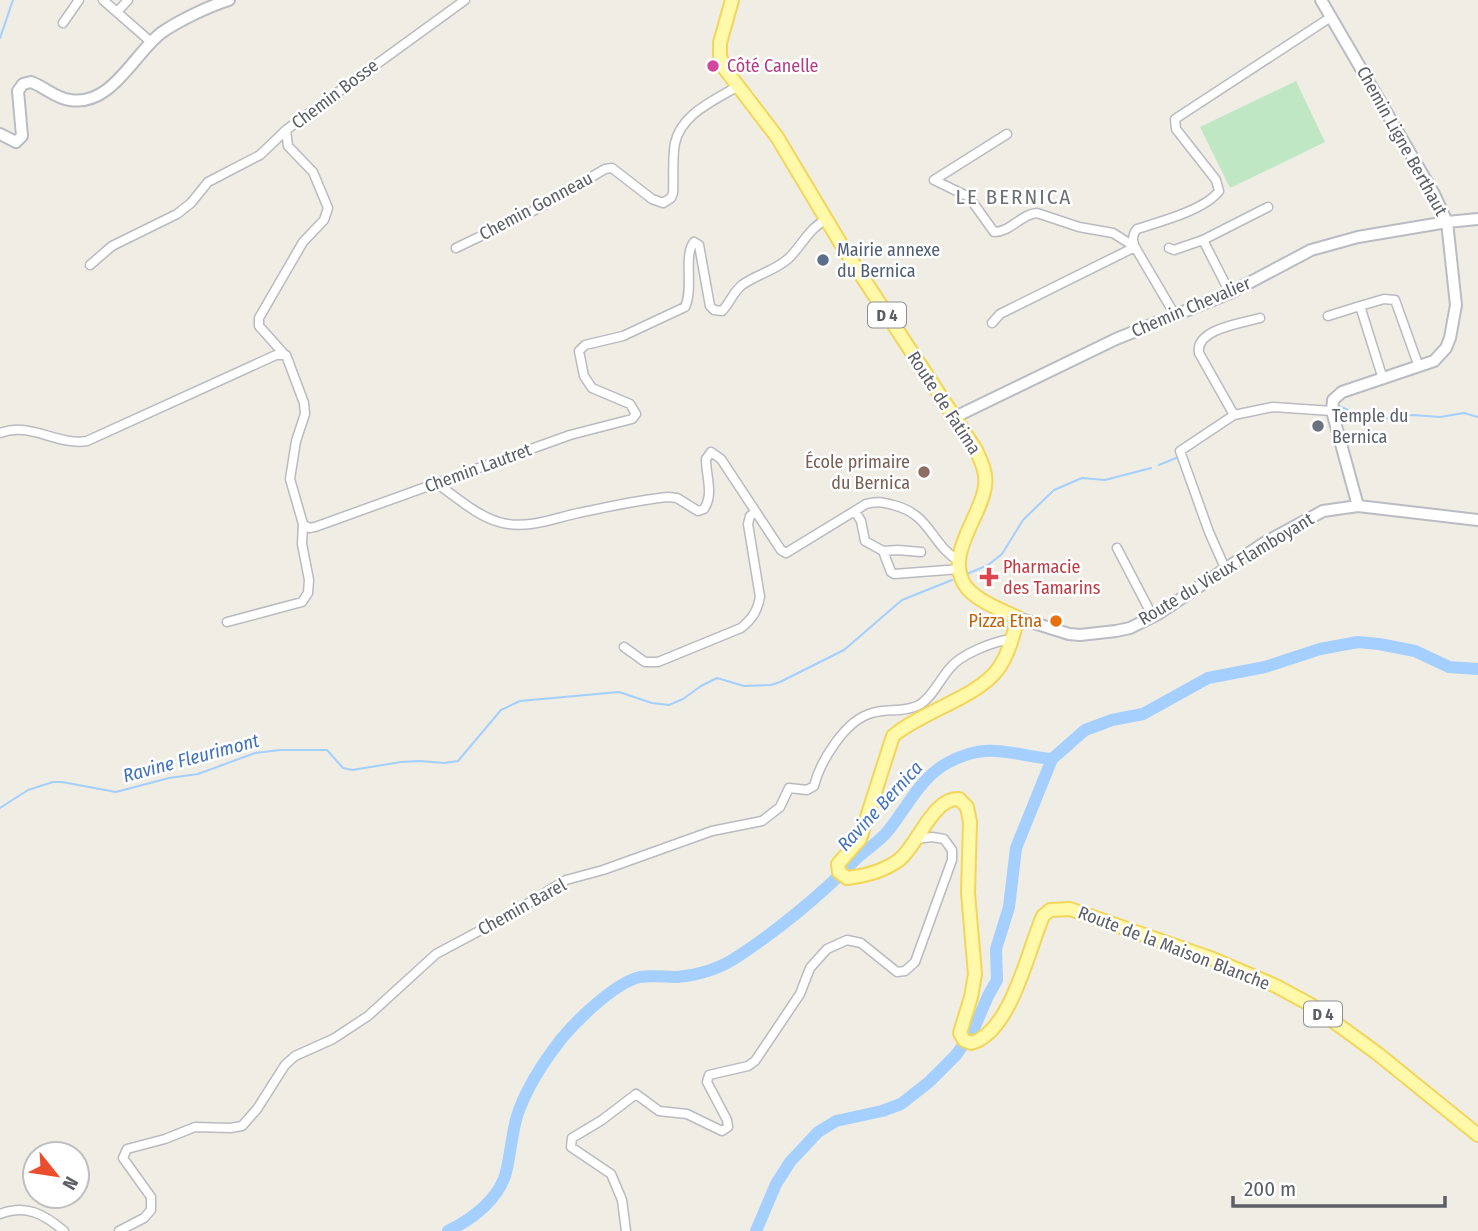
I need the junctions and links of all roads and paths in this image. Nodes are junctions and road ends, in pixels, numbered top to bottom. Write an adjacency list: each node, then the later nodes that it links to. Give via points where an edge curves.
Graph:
1 (79, 0): 10 (street)
2 (103, 0): 8 (street)
3 (128, 0): 8 (street)
4 (229, 0): 11 (street)
5 (465, 0): 13 (street, Chemin Bosse)
6 (732, 0): 12 (main road, Route de Fatima / D 4, via 720,56)
7 (1321, 0): 9 (street, Chemin Ligne Berthaut)
8 (117, 12): 11 (street)
9 (1331, 17): 19 (street, Chemin Ligne Berthaut); 21 (street, via 1175,119 1176,129 1216,180 1219,191 1189,211 1137,229 1132,237)
10 (63, 23)
11 (151, 42): 14 (street, via 116,83 91,98 71,101 38,84 23,84 18,91 22,136 16,142)
12 (738, 86): 17 (main road, Route de Fatima / D 4, via 777,137); 22 (street, Chemin Gonneau, via 682,126 675,144 674,193 663,203 612,168 605,169)
13 (286, 130): 24 (street, via 260,155 208,182 177,214 112,246); 31 (street, Chemin Bosse, via 288,146 313,172 328,208 259,318 259,326)
14 (0, 134)
15 (1007, 134): 21 (street, via 934,180 968,197 994,232 1037,213 1113,233)
16 (1268, 207): 20 (street)
17 (827, 219): 36 (main road, Route de Fatima / D 4); 38 (street, Chemin Lautret, via 809,231 776,269 744,283 722,311 710,306 699,245 694,242 689,250 691,280 685,307 624,336 584,345 579,351 584,376 592,388 630,404 636,414 632,419 570,435)
18 (1478, 219): 19 (street, Chemin Chevalier)
19 (1447, 222): 25 (street, Chemin Chevalier, via 1311,250); 32 (street, Chemin Ligne Berthaut, via 1456,304 1450,338 1434,361)
20 (1203, 240): 23 (street); 25 (street)
21 (1135, 247): 27 (street); 30 (street, via 1000,314)
22 (456, 248)
23 (1168, 248)
24 (90, 265)
25 (1230, 293): 27 (street, Chemin Chevalier)
26 (1360, 306): 28 (street); 32 (street, via 1384,299 1399,304); 33 (street)
27 (1175, 315): 36 (street, Chemin Chevalier)
28 (1328, 316)
29 (1259, 318): 35 (street, via 1211,332 1198,346)
30 (992, 323)
31 (284, 354): 37 (street, via 87,441 76,443 29,431); 43 (street, via 304,403 290,479)
32 (1419, 367): 33 (street, Chemin Ligne Berthaut)
33 (1383, 379): 34 (street, Chemin Ligne Berthaut, via 1342,392 1333,400)
34 (1332, 411): 35 (street, via 1273,407); 39 (street)
35 (1234, 415): 48 (street, via 1180,451)
36 (955, 417): 47 (main road, Route de Fatima / D 4, via 976,450 985,477)
37 (0, 433)
38 (436, 483): 41 (street, via 488,518 514,526 668,497 698,511 709,503 706,459 711,452 721,459); 43 (street, Chemin Lautret, via 315,527)
39 (1358, 506): 42 (street, Route du Vieux Flamboyant); 48 (street, Route du Vieux Flamboyant, via 1323,511)
40 (855, 511): 41 (street, via 786,553); 45 (street, via 865,541); 47 (street, via 878,501 908,510 922,519)
41 (755, 512): 53 (street, via 748,524 760,597 750,621 658,662 645,662)
42 (1478, 520)
43 (303, 524): 51 (street, via 310,587 306,599)
44 (1117, 548): 49 (street)
45 (883, 551): 46 (street); 47 (street, via 894,574 943,571)
46 (921, 552)
47 (960, 565): 50 (main road, via 968,589)
48 (1225, 568): 49 (street, Route du Vieux Flamboyant)
49 (1153, 617): 50 (street, Route du Vieux Flamboyant, via 1116,631 1080,635)
50 (1018, 618): 52 (main road, Route de la Maison Blanche / D 4)
51 (227, 622)
52 (1012, 639): 54 (main road, Route de la Maison Blanche / D 4, via 997,670 980,685 893,736 860,839 838,864 838,872 847,878 860,877 890,865); 58 (street, Chemin Barel, via 996,641 952,665 921,704 858,719 830,750 814,786 789,788 780,807 762,821 712,831 566,880 436,954 368,1016 295,1056 242,1126 195,1127 127,1149 123,1158 151,1197 151,1210)
53 (624, 647)
54 (916, 839): 55 (main road, Route de la Maison Blanche / D 4, via 944,803 955,798 964,803 970,822 968,893 975,974 960,1033 964,1040 978,1041 1016,992 1043,916 1050,910 1070,909 1213,959 1311,1005); 59 (street, via 944,839 953,860 915,962 897,972 861,943 847,940 827,949 810,968 800,994 755,1060 748,1066 709,1075 706,1082 728,1127 722,1131 687,1114 659,1111 636,1094 572,1138 571,1147 611,1174 622,1200)
55 (1478, 1135)
56 (0, 1214): 57 (street, via 34,1211)
57 (64, 1231)
58 (119, 1231)
59 (626, 1231)

